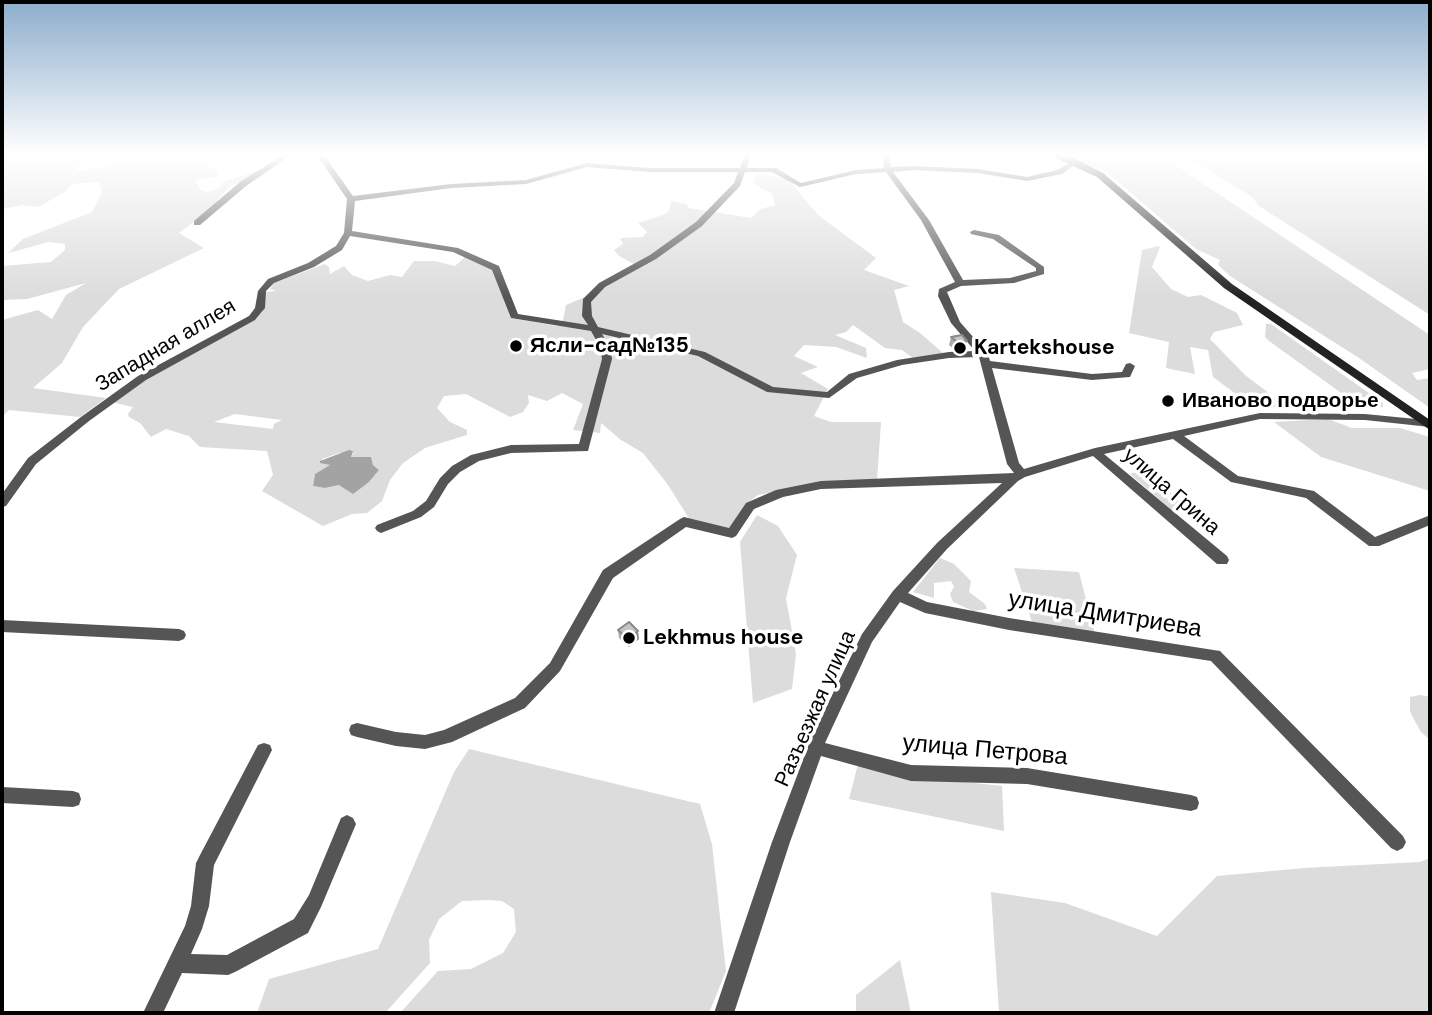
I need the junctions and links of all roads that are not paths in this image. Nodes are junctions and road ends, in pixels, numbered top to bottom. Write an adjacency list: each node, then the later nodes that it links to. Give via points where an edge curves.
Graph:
1 (221, 202): 6 (street)
2 (351, 202): 8 (street)
3 (720, 202): 10 (street, via 699,224 602,285 586,301)
4 (912, 202): 9 (street)
5 (1133, 202): 13 (main road, via 1228,286)
6 (197, 223)
7 (974, 232): 9 (street, via 996,236 1041,272 1011,281)
8 (348, 233): 10 (street, via 455,250 496,268 514,316); 17 (street, Западная аллея, via 328,257 271,281 252,318 131,386 44,449)
9 (960, 283): 11 (street, via 947,287 943,296 956,323)
10 (594, 329): 11 (street, via 701,354 771,390 794,393 829,395 853,376 901,362); 19 (street, via 607,359 584,448 511,449 475,458 444,481 430,505)
11 (985, 359): 12 (street, via 1092,377 1126,375); 16 (street)
12 (1130, 366)
13 (1428, 425): 14 (street, Разъезжая улица, via 1365,416 1263,416)
14 (1174, 434): 15 (street, Разъезжая улица); 18 (street, via 1235,479 1310,494 1374,543)
15 (1095, 452): 16 (street, Разъезжая улица); 20 (street, улица Грина)
16 (1017, 476): 21 (street, Разъезжая улица, via 942,546); 24 (street, via 821,485 779,493 750,506 732,533 684,522 608,574 555,667 520,703 425,742)
17 (2, 503)
18 (1428, 521)
19 (381, 528)
20 (1222, 560)
21 (898, 596): 25 (street, Разъезжая улица, via 867,638); 31 (street, улица Дмитриева, via 925,607 1009,624 1215,654)
22 (2, 626): 23 (street)
23 (179, 635)
24 (358, 730)
25 (817, 748): 29 (street, улица Петрова, via 911,773 1027,776); 34 (street, Разъезжая улица)
26 (264, 750): 32 (street, via 205,863 200,906)
27 (2, 795): 28 (street)
28 (73, 799)
29 (1191, 803)
30 (347, 824): 32 (street, via 301,926 228,965)
31 (1397, 842)
32 (178, 962): 33 (street)
33 (153, 1013)
34 (724, 1013)

